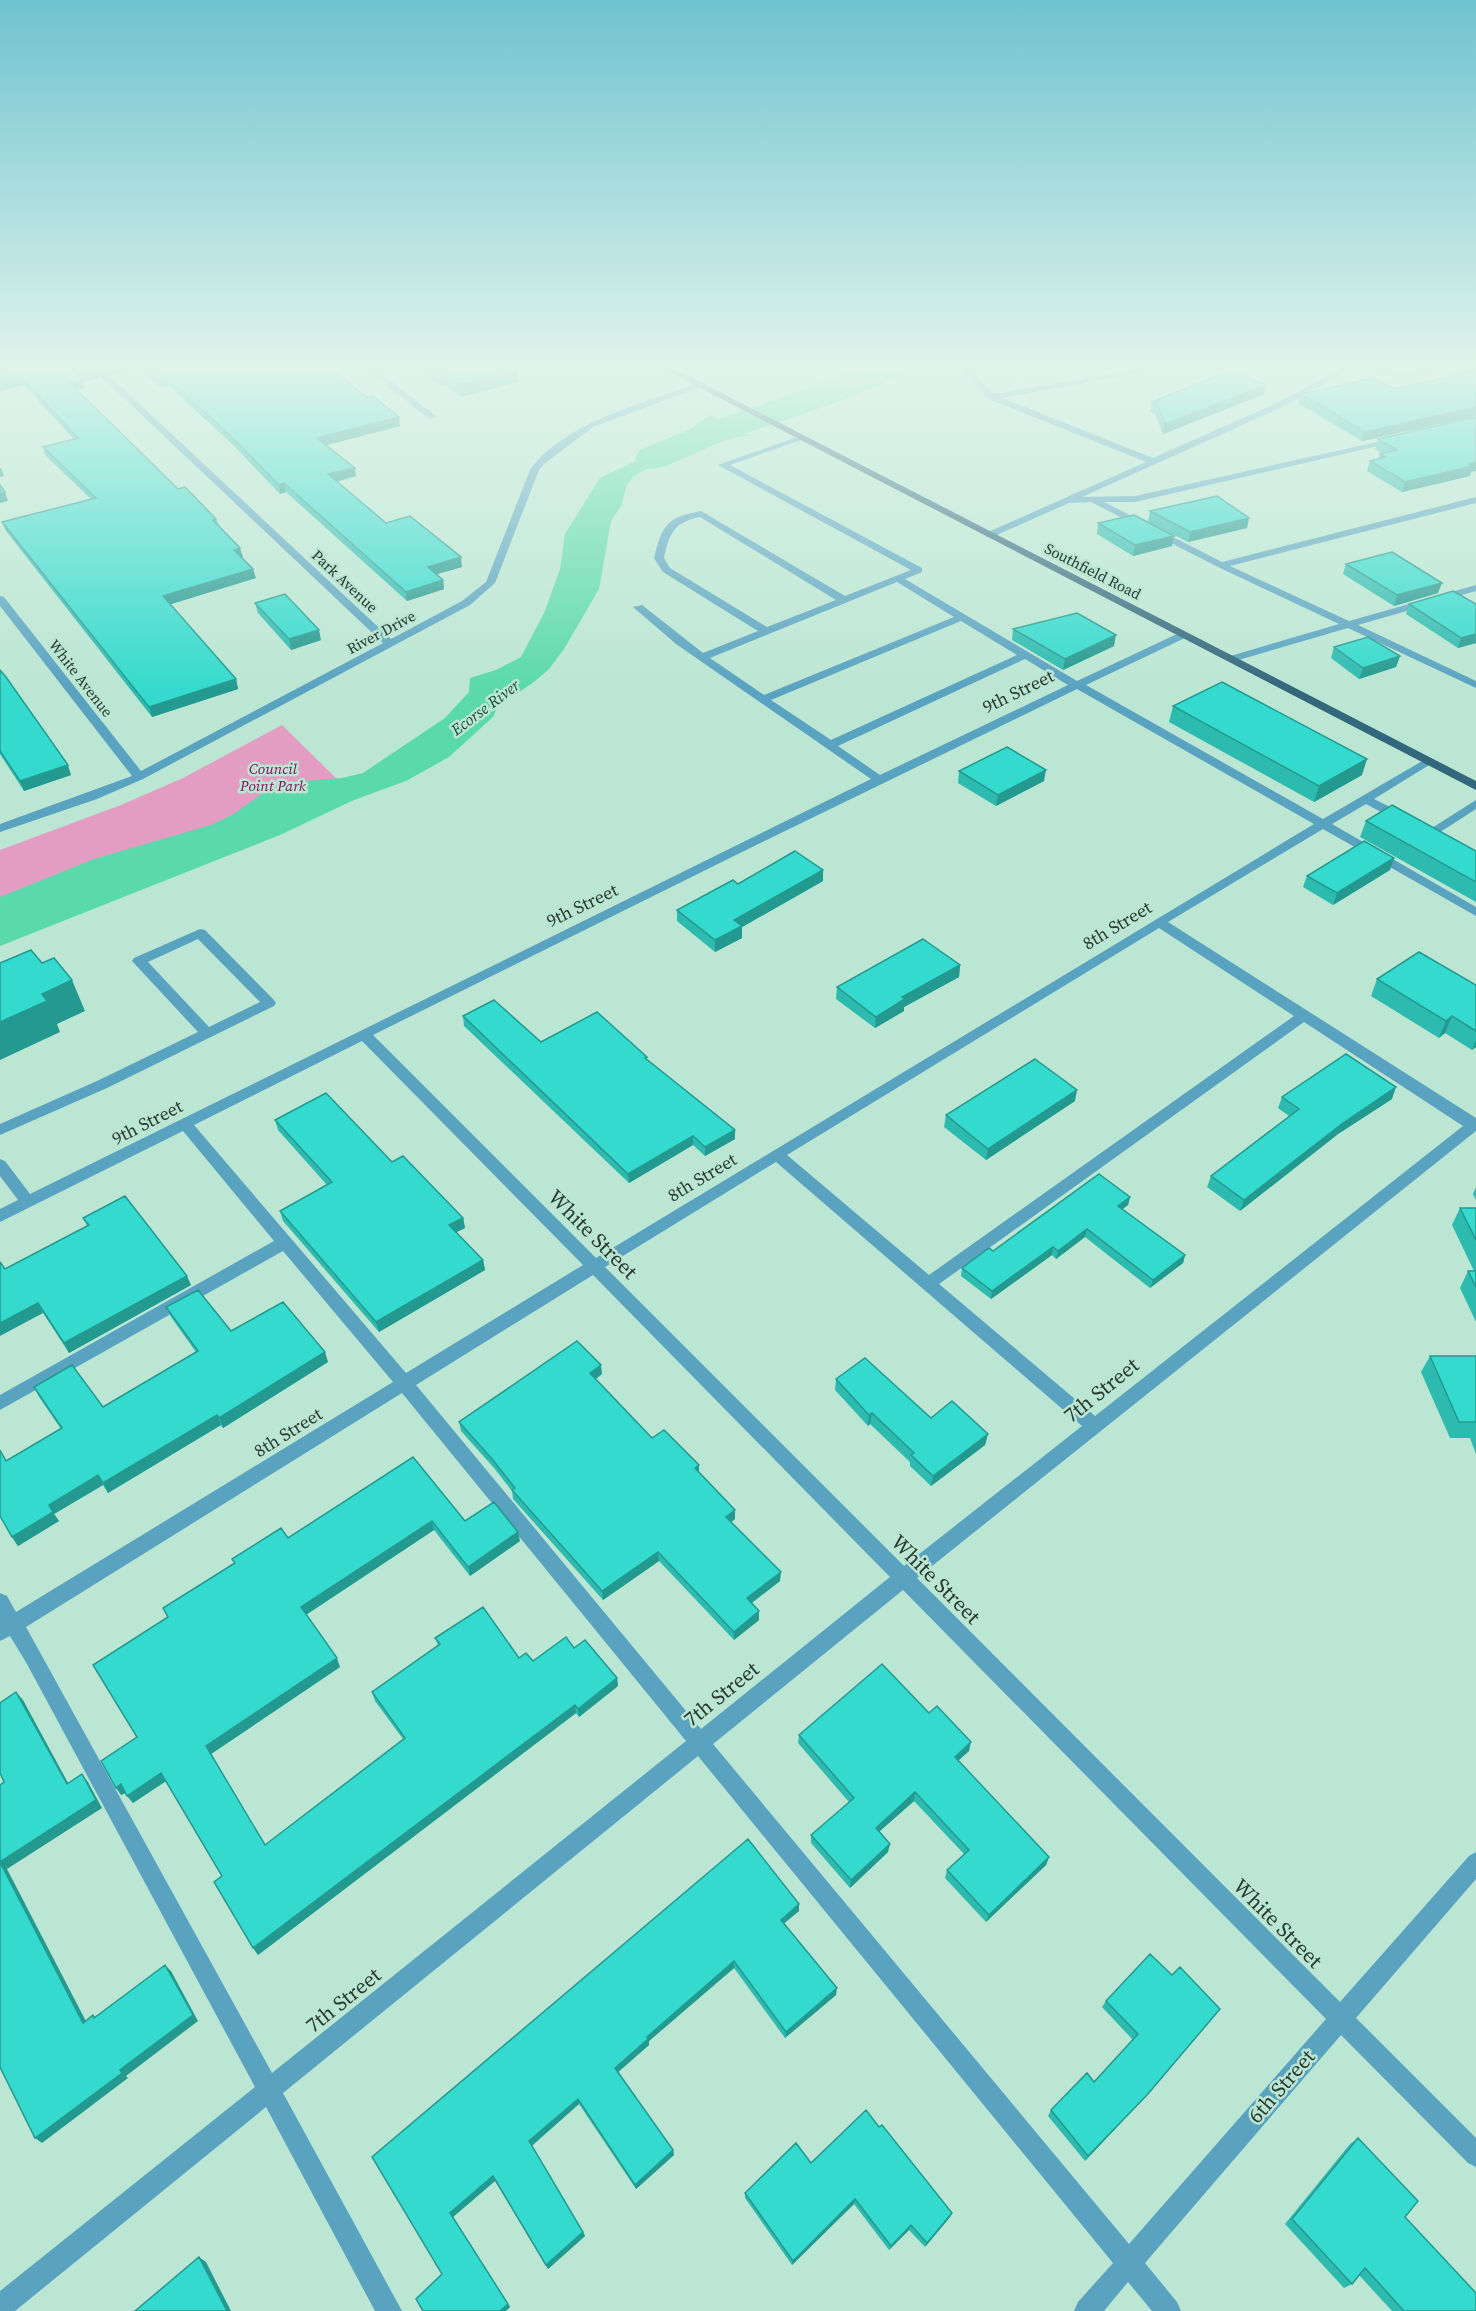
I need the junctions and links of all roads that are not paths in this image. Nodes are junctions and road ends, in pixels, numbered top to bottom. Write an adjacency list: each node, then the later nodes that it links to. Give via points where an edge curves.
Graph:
1 (209, 475): 21 (street, Park Avenue)
2 (533, 475): 21 (street, River Drive, via 490,583 458,608)
3 (740, 475): 12 (street, via 919,570)
4 (869, 475): 10 (main road, Southfield Road)
5 (1121, 475): 8 (street)
6 (1240, 475): 7 (street, via 1145,497)
7 (1089, 498): 8 (street); 11 (street)
8 (1064, 500): 10 (street)
9 (1476, 500): 11 (street)
10 (988, 535): 20 (main road, Southfield Road)
11 (1221, 565): 18 (street)
12 (900, 580): 15 (street); 17 (street)
13 (1476, 588): 18 (street)
14 (0, 599): 30 (street, White Avenue)
15 (846, 601): 19 (street); 19 (street, via 701,514 681,517 666,528 658,558 666,570)
16 (638, 608): 23 (street)
17 (962, 617): 22 (street); 27 (street)
18 (1347, 624): 24 (street); 26 (street)
19 (767, 632): 23 (street)
20 (1183, 635): 24 (main road, Southfield Road); 25 (street, 9th Street)
21 (390, 644): 30 (street, River Drive)
22 (1024, 655): 25 (street); 28 (street)
23 (702, 657): 27 (street)
24 (1231, 659): 29 (main road, Southfield Road)
25 (1074, 685): 31 (street, 9th Street); 35 (street)
26 (1476, 685)
27 (764, 699): 28 (street)
28 (830, 745): 31 (street)
29 (1428, 762): 32 (main road, Southfield Road); 33 (street, 8th Street)
30 (139, 777): 36 (street, River Drive)
31 (879, 779): 41 (street, 9th Street)
32 (1476, 786)
33 (1365, 799): 34 (street, via 1426,831); 35 (street, 8th Street)
34 (1476, 804)
35 (1323, 824): 37 (street); 38 (street, 8th Street)
36 (0, 828)
37 (1476, 912)
38 (1159, 922): 39 (street); 45 (street, 8th Street)
39 (1304, 1016): 43 (street); 51 (street)
40 (207, 1033): 40 (street, via 269,1003 200,933 139,961); 44 (street)
41 (364, 1034): 42 (street, 9th Street); 50 (street, White Street)
42 (185, 1124): 47 (street, 9th Street); 49 (street)
43 (1475, 1124): 54 (street, 7th Street)
44 (0, 1130)
45 (777, 1155): 50 (street, 8th Street); 51 (street)
46 (0, 1165): 47 (street)
47 (28, 1202): 48 (street, 9th Street)
48 (0, 1216)
49 (285, 1242): 52 (street); 53 (street)
50 (594, 1266): 52 (street, 8th Street); 55 (street, White Street)
51 (928, 1284): 54 (street)
52 (404, 1383): 57 (street, 8th Street); 58 (street)
53 (0, 1403)
54 (1095, 1426): 55 (street, 7th Street)
55 (903, 1578): 58 (street, 7th Street); 60 (street, White Street)
56 (0, 1602): 57 (street)
57 (6, 1629): 61 (street, via 39,1669)
58 (700, 1742): 61 (street, 7th Street); 63 (street)
59 (1476, 1863): 60 (street, 6th Street)
60 (1340, 2017): 62 (street, White Street); 63 (street, 6th Street)
61 (270, 2090): 64 (street, 7th Street); 65 (street)
62 (1476, 2155)
63 (1128, 2263): 66 (street, 6th Street); 67 (street)
64 (0, 2307)
65 (389, 2311)
66 (1087, 2311)
67 (1168, 2311)

